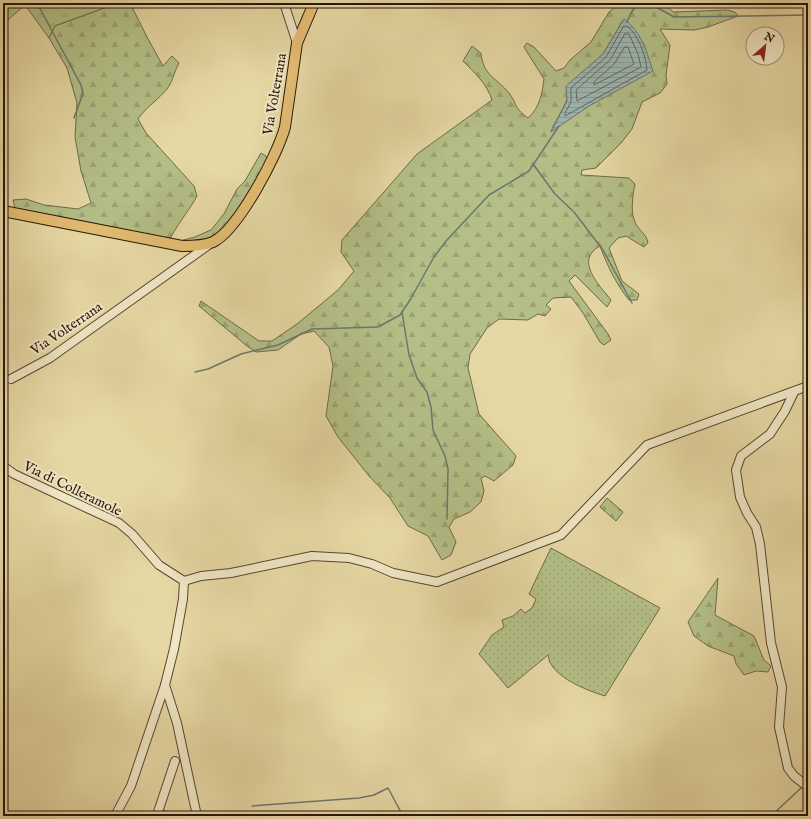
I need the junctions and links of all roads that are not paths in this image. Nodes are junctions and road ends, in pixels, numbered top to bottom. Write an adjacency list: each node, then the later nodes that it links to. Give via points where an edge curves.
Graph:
1 (284, 3): 3 (street)
2 (314, 3): 3 (main road, Via Volterrana)
3 (297, 43): 5 (main road, Via Volterrana, via 282,140 234,224)
4 (3, 210): 5 (main road, Via Volterrana, via 167,244 197,246)
5 (212, 242): 6 (street, Via Volterrana, via 50,358)
6 (11, 379)
7 (808, 386): 8 (street)
8 (794, 392): 10 (street, via 647,445 561,535 437,582 393,573 349,558 312,556); 13 (street, via 770,434 744,453 736,470 740,497 756,527 760,544 771,643 782,687 779,727 788,768)
9 (3, 466): 10 (street, Via di Colleramole, via 14,474 119,523 160,565)
10 (184, 580): 11 (street, via 182,606)
11 (165, 685): 14 (street, via 131,786); 16 (street, via 177,724)
12 (175, 761): 15 (street, via 158,812)
13 (808, 787)
14 (116, 816)
15 (164, 816)
16 (197, 816)

